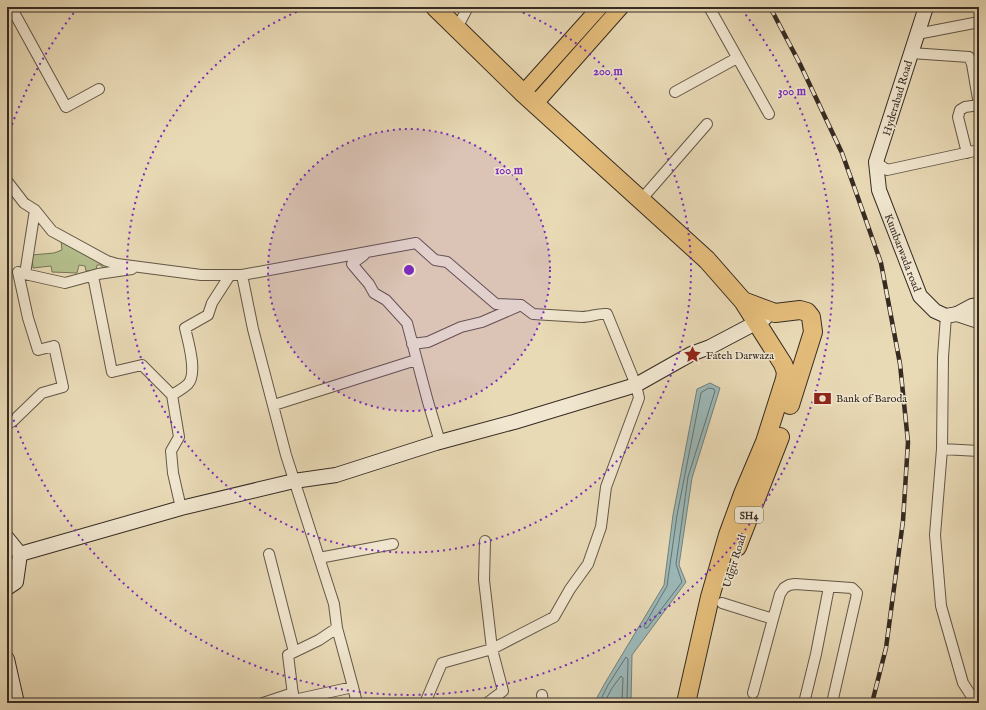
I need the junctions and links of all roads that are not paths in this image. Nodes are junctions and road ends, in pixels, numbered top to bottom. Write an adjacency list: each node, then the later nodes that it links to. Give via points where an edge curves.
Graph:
1 (11, 7): 13 (street, via 66,107)
2 (435, 7): 9 (highway)
3 (468, 7): 9 (street)
4 (600, 7): 15 (main road)
5 (621, 7): 15 (main road)
6 (709, 7): 12 (street)
7 (926, 7): 10 (main road, Hyderabad Road)
8 (979, 22): 10 (street)
9 (457, 28): 15 (highway)
10 (917, 34): 11 (main road, Hyderabad Road)
11 (911, 53): 16 (street, via 969,58); 21 (main road, Hyderabad Road)
12 (737, 58): 14 (street); 17 (street)
13 (99, 89)
14 (675, 92)
15 (529, 98): 24 (highway)
16 (979, 105): 20 (street, via 965,107 960,110 958,117)
17 (769, 114)
18 (707, 124): 24 (street)
19 (979, 150): 20 (street)
20 (966, 153): 21 (street, via 887,170)
21 (876, 162): 23 (main road, Hyderabad Road)
22 (7, 181): 25 (street, via 24,203)
23 (879, 190): 37 (main road, Kumbarwada road, via 920,296 935,311)
24 (640, 201): 33 (highway, via 707,260)
25 (35, 210): 27 (street, via 52,231 107,260 117,264); 29 (street)
26 (366, 253): 31 (street); 34 (street, via 416,244 435,260 447,262 496,304); 40 (street, via 352,264 374,293 386,300 407,323)
27 (148, 268): 30 (street, via 201,275); 32 (street)
28 (7, 271): 29 (street)
29 (22, 273): 32 (street, via 65,283); 45 (street, via 28,318 38,350 54,346 63,387 42,393)
30 (230, 275): 31 (street); 43 (street, via 212,303 208,315 185,328 192,372 188,383)
31 (242, 275): 44 (street, via 253,329)
32 (93, 276): 43 (street, via 112,372 142,365)
33 (743, 302): 36 (highway); 39 (highway)
34 (520, 305): 40 (street, via 428,342); 42 (street, via 533,314 582,317 608,314)
35 (979, 305): 37 (main road)
36 (775, 313): 39 (main road); 59 (highway, Udgir Road / SH4, via 800,310 807,312 811,317 813,332 777,445 740,538)
37 (952, 315): 38 (main road, Kumbarwada road); 47 (street, via 943,357)
38 (979, 320)
39 (756, 322): 42 (main road); 73 (highway, Udgir Road / SH4, via 783,364 785,379 765,442 728,535 710,597)
40 (412, 344): 41 (street)
41 (416, 360): 44 (street); 46 (street)
42 (636, 384): 46 (main road); 62 (street, via 639,398 606,487 601,527 588,564 554,617)
43 (172, 395): 50 (street, via 179,437 171,451)
44 (274, 405): 49 (street)
45 (7, 424)
46 (440, 442): 49 (main road, via 336,475)
47 (942, 448): 48 (street); 77 (street, via 935,534 941,606 963,684)
48 (979, 451)
49 (294, 481): 50 (main road); 56 (street)
50 (181, 508): 54 (main road)
51 (7, 538): 54 (main road)
52 (485, 541): 62 (street, via 484,580)
53 (393, 544): 56 (street)
54 (20, 554): 58 (main road, via 16,582)
55 (269, 554): 63 (street)
56 (319, 558): 61 (street, via 334,604)
57 (829, 587): 60 (street, via 795,584 784,588); 75 (street); 76 (street, via 852,588 857,594)
58 (7, 588)
59 (722, 603): 60 (street); 74 (highway, Udgir Road / SH4)
60 (772, 619): 66 (street)
61 (337, 628): 63 (street); 65 (street)
62 (492, 649): 71 (street, via 442,662); 72 (street, via 503,691)
63 (294, 652): 67 (street, via 288,655)
64 (7, 659): 68 (main road)
65 (353, 687): 67 (street); 70 (street)
66 (753, 693)
67 (294, 699): 69 (street)
68 (17, 703)
69 (263, 703)
70 (357, 703)
71 (425, 703)
72 (486, 703)
73 (686, 703)
74 (698, 703)
75 (804, 703)
76 (832, 703)
77 (976, 703)

